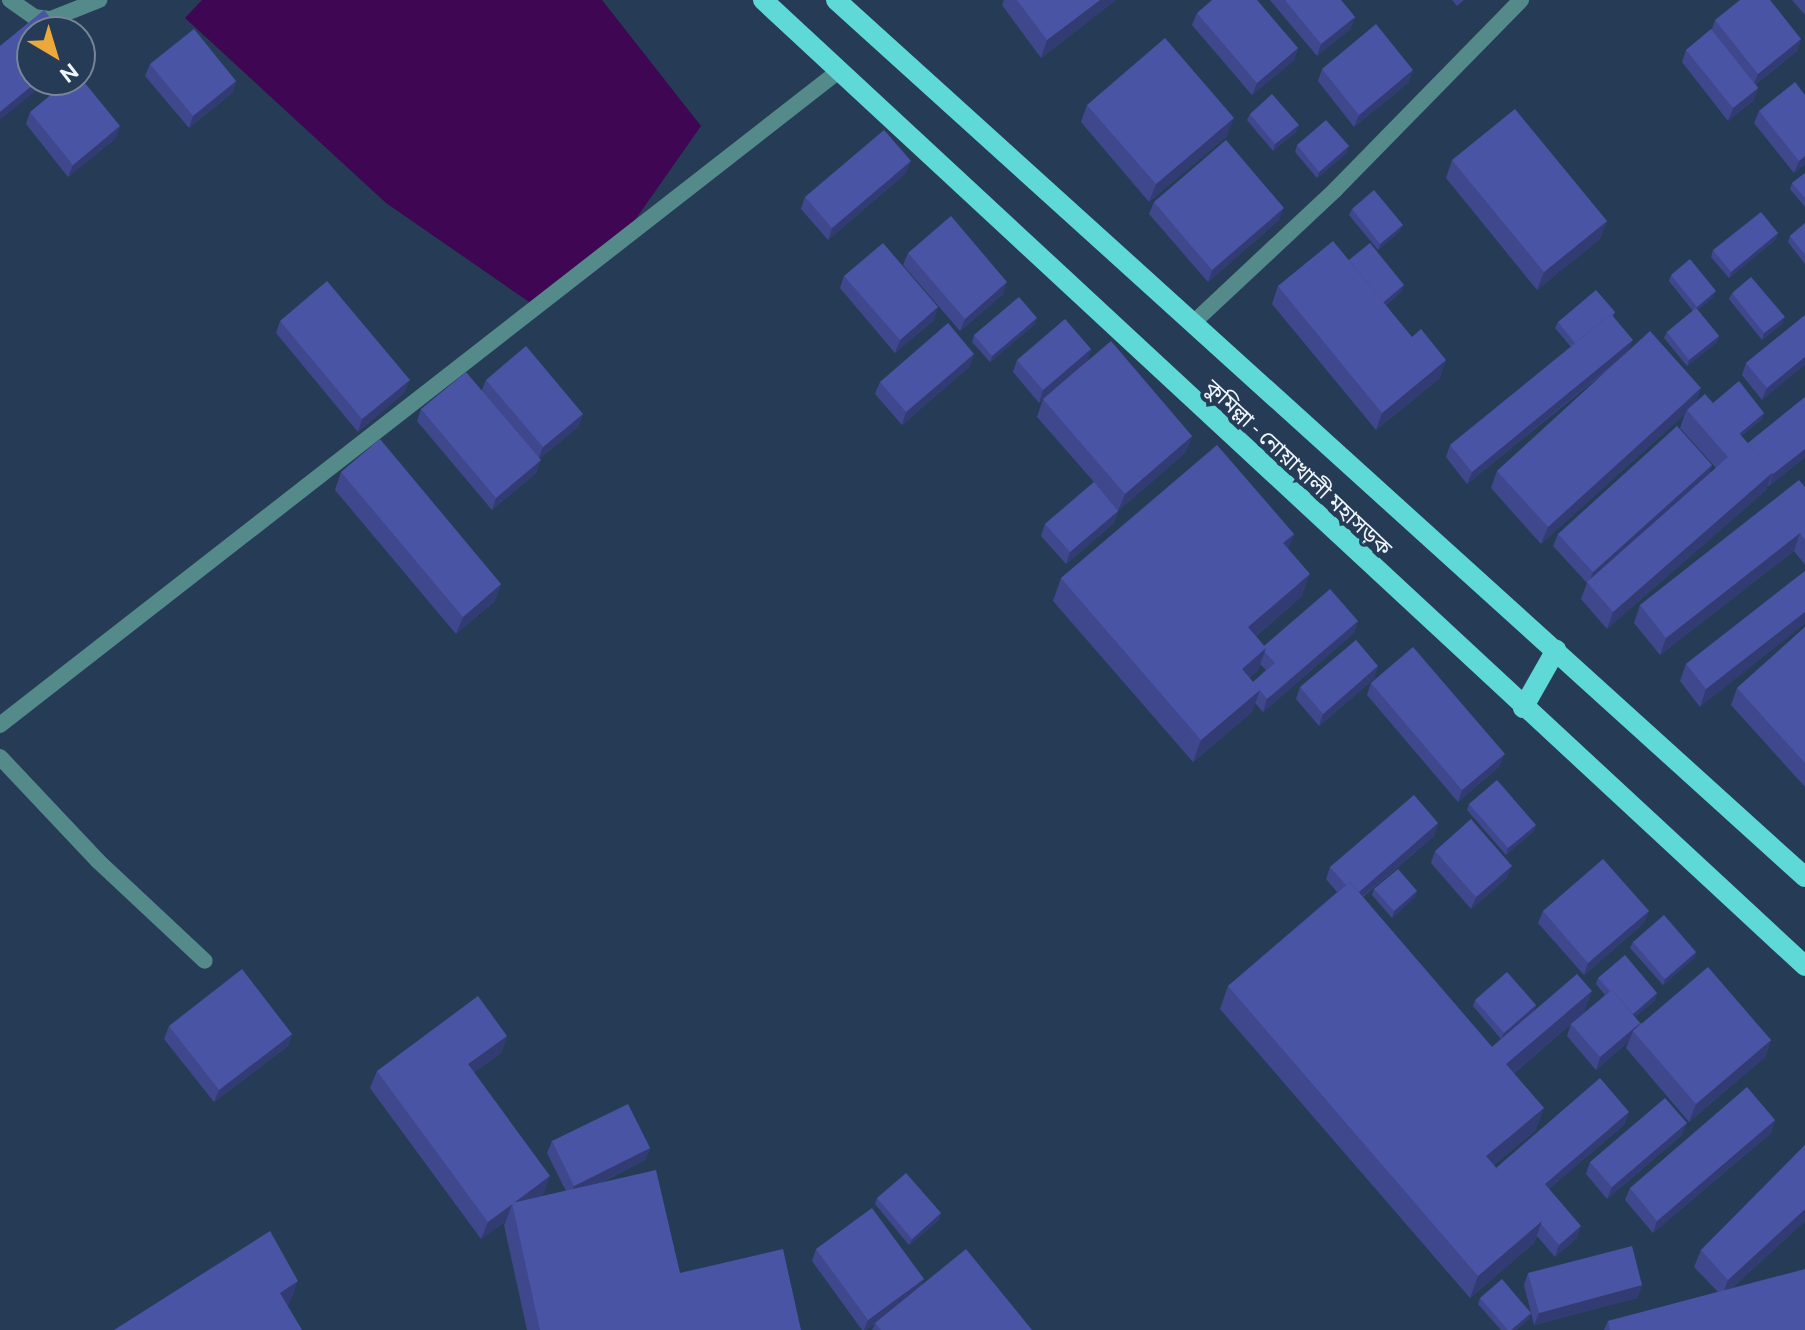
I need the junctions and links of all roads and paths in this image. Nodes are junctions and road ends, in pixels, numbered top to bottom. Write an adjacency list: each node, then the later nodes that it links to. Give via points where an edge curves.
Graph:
1 (10, 0): 2 (street, via 34,17 51,19)
2 (99, 0)
3 (763, 0): 6 (main road, কুমিল্লা - নোয়াখালী মহাসড়ক)
4 (836, 0): 7 (main road, কুমিল্লা - নোয়াখালী মহাসড়ক)
5 (1521, 0): 7 (street, via 1335,190)
6 (839, 71): 9 (main road, কুমিল্লা - নোয়াখালী মহাসড়ক); 10 (street)
7 (1193, 323): 8 (main road, কুমিল্লা - নোয়াখালী মহাসড়ক)
8 (1556, 650): 9 (main road); 12 (main road, কুমিল্লা - নোয়াখালী মহাসড়ক)
9 (1523, 708): 14 (main road, কুমিল্লা - নোয়াখালী মহাসড়ক)
10 (0, 725)
11 (0, 757): 13 (street, via 118,881)
12 (1805, 877)
13 (205, 961)
14 (1805, 966)

